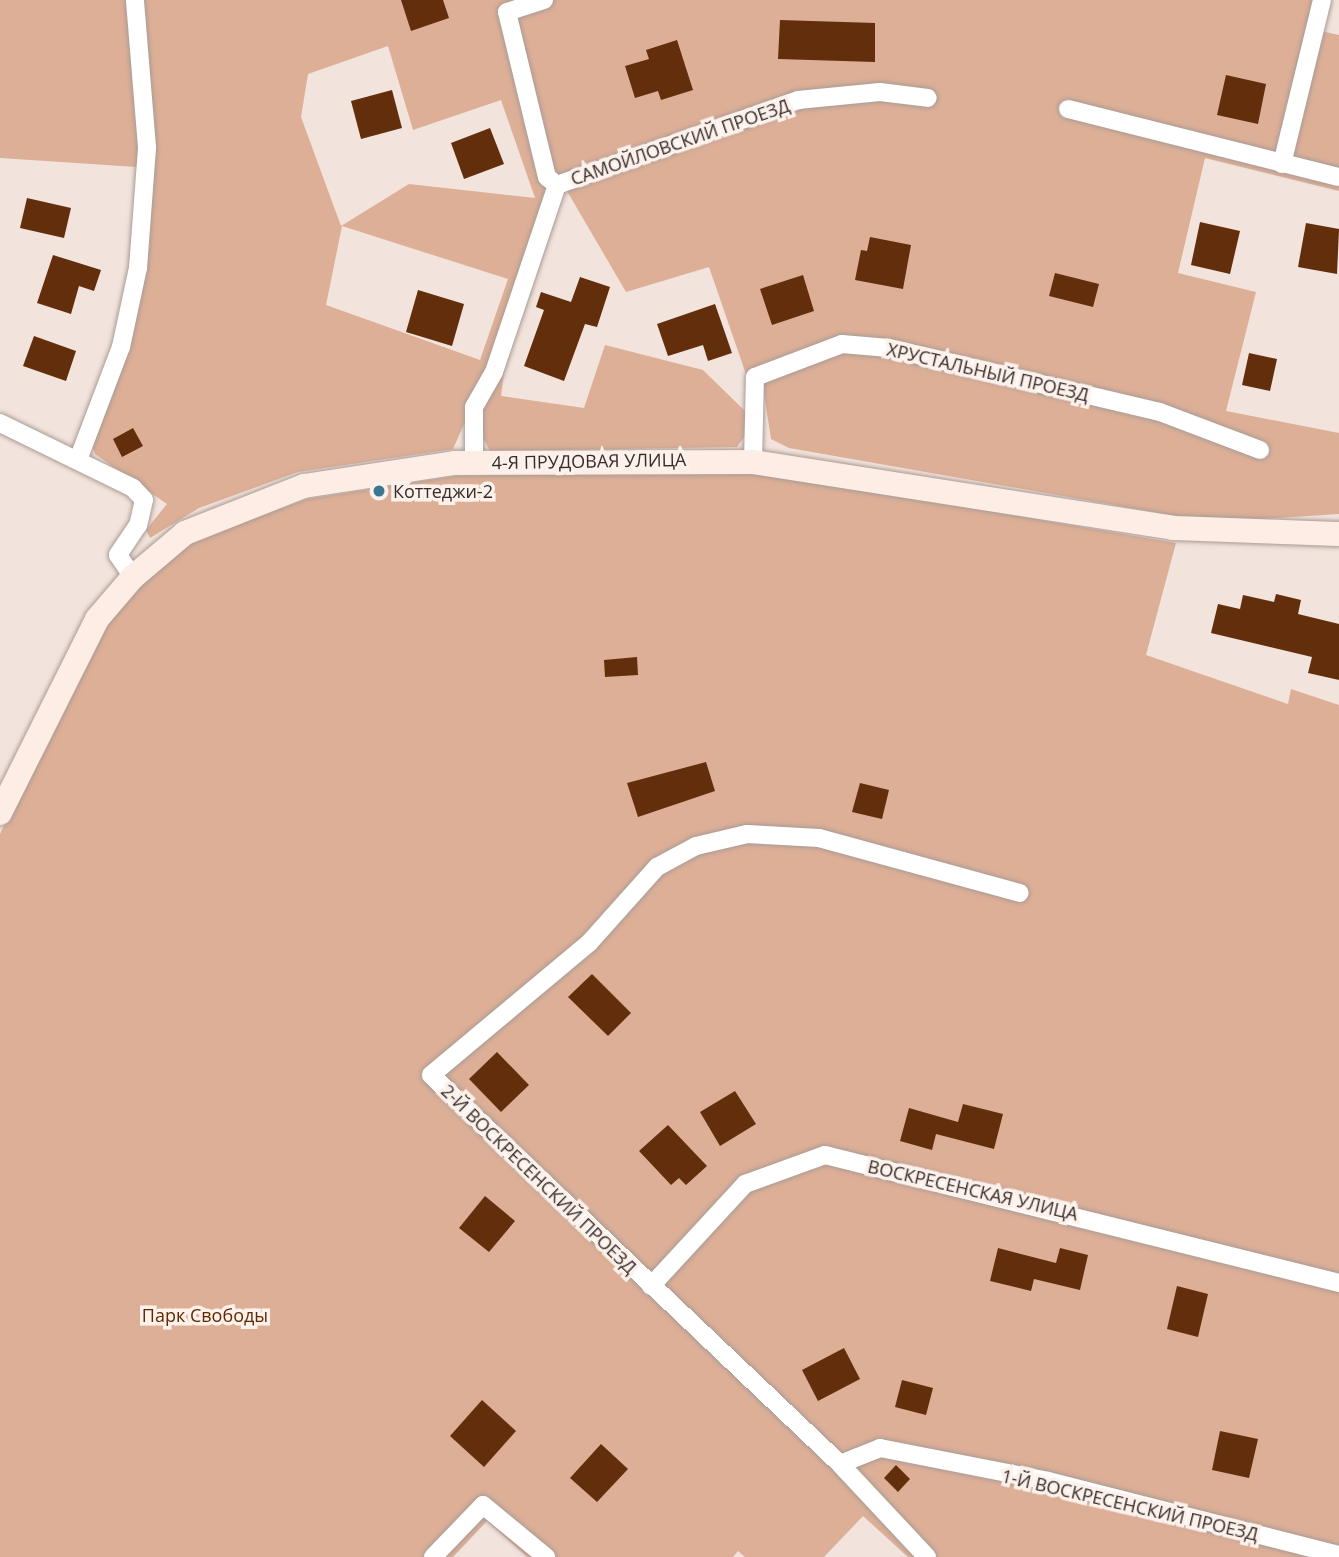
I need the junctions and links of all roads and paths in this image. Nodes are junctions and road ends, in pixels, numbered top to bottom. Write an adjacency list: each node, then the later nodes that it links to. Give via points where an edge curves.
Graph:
1 (135, 0): 11 (street, via 147,147 138,268 121,347)
2 (544, 0): 8 (street, via 507,12 547,177)
3 (1322, 0): 6 (street)
4 (928, 98): 8 (street, САМОЙЛОВСКИЙ ПРОЕЗД, via 880,92 797,100)
5 (1068, 109): 6 (street)
6 (1282, 164): 7 (street)
7 (1339, 177)
8 (557, 186): 13 (street, САМОЙЛОВСКИЙ ПРОЕЗД, via 494,372 474,407)
9 (0, 423): 11 (street)
10 (1260, 450): 12 (street, ХРУСТАЛЬНЫЙ ПРОЕЗД, via 1160,412 888,348 842,344 755,377)
11 (78, 460): 15 (street, via 133,488 144,500 138,525 118,555)
12 (753, 462): 13 (main road, 4-Я ПРУДОВАЯ УЛИЦА); 14 (main road, 4-Я ПРУДОВАЯ УЛИЦА, via 1173,528)
13 (474, 463): 15 (main road, 4-Я ПРУДОВАЯ УЛИЦА, via 304,486 185,533)
14 (1339, 534)
15 (133, 577): 16 (main road, 4-Я ПРУДОВАЯ УЛИЦА, via 97,620)
16 (0, 813)
17 (1020, 893): 19 (street, 2-Й ВОСКРЕСЕНСКИЙ ПРОЕЗД, via 819,838 747,834 696,846 657,867 589,943 431,1075)
18 (1339, 1283): 19 (street, ВОСКРЕСЕНСКАЯ УЛИЦА, via 825,1155 746,1184)
19 (651, 1286): 20 (street, 2-Й ВОСКРЕСЕНСКИЙ ПРОЕЗД)
20 (840, 1464): 21 (street, 1-Й ВОСКРЕСЕНСКИЙ ПРОЕЗД, via 880,1448 1048,1481); 24 (street, 2-Й ВОСКРЕСЕНСКИЙ ПРОЕЗД)
21 (1339, 1555)
22 (433, 1557): 23 (street, via 483,1505)
23 (546, 1557)
24 (926, 1557)

